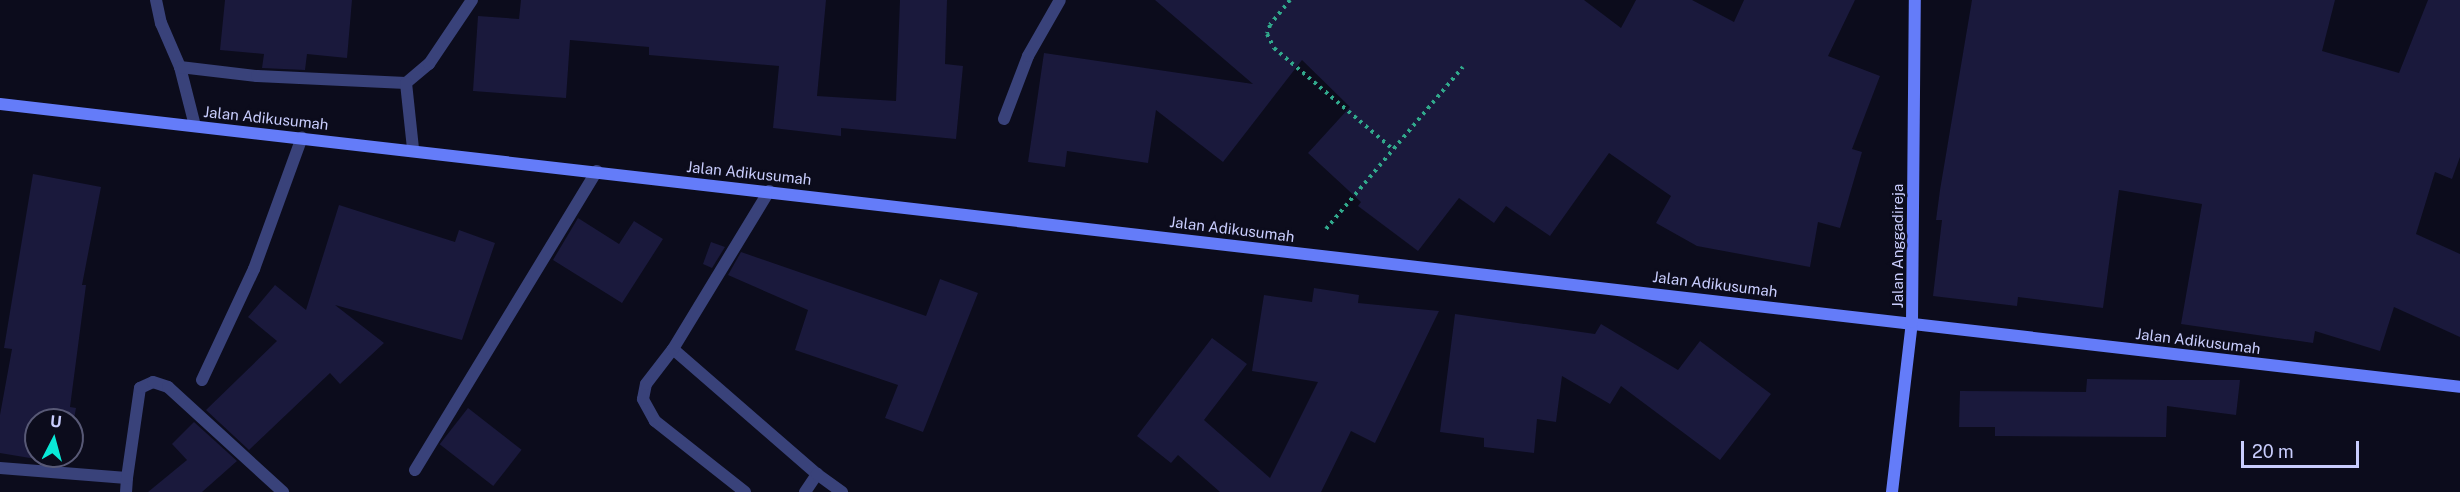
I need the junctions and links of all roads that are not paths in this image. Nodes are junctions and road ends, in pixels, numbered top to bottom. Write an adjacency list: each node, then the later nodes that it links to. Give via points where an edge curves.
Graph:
1 (156, 0): 5 (street, via 161,23)
2 (472, 0): 6 (street, via 429,64)
3 (1060, 0): 8 (street, via 1028,56)
4 (1915, 0): 14 (main road, Jalan Anggadireja)
5 (180, 67): 6 (street, via 257,76); 9 (street)
6 (406, 83): 11 (street)
7 (0, 104): 9 (main road, Jalan Adikusumah)
8 (1005, 119)
9 (195, 126): 10 (main road, Jalan Adikusumah)
10 (302, 137): 11 (main road, Jalan Adikusumah); 16 (street, via 254,268)
11 (413, 149): 12 (main road, Jalan Adikusumah)
12 (597, 171): 13 (main road, Jalan Adikusumah); 19 (street)
13 (769, 191): 14 (main road, Jalan Adikusumah); 15 (street)
14 (1912, 322): 17 (main road, Jalan Adikusumah); 27 (main road, Jalan Anggadireja)
15 (673, 349): 20 (street); 24 (street, via 646,384 644,399 655,421)
16 (202, 380)
17 (2460, 387)
18 (0, 468): 21 (street)
19 (415, 470)
20 (817, 474): 25 (street); 26 (street)
21 (128, 478): 22 (street); 23 (street, via 140,388 153,382 168,387)
22 (126, 492)
23 (283, 492)
24 (745, 492)
25 (805, 492)
26 (842, 492)
27 (1892, 492)

